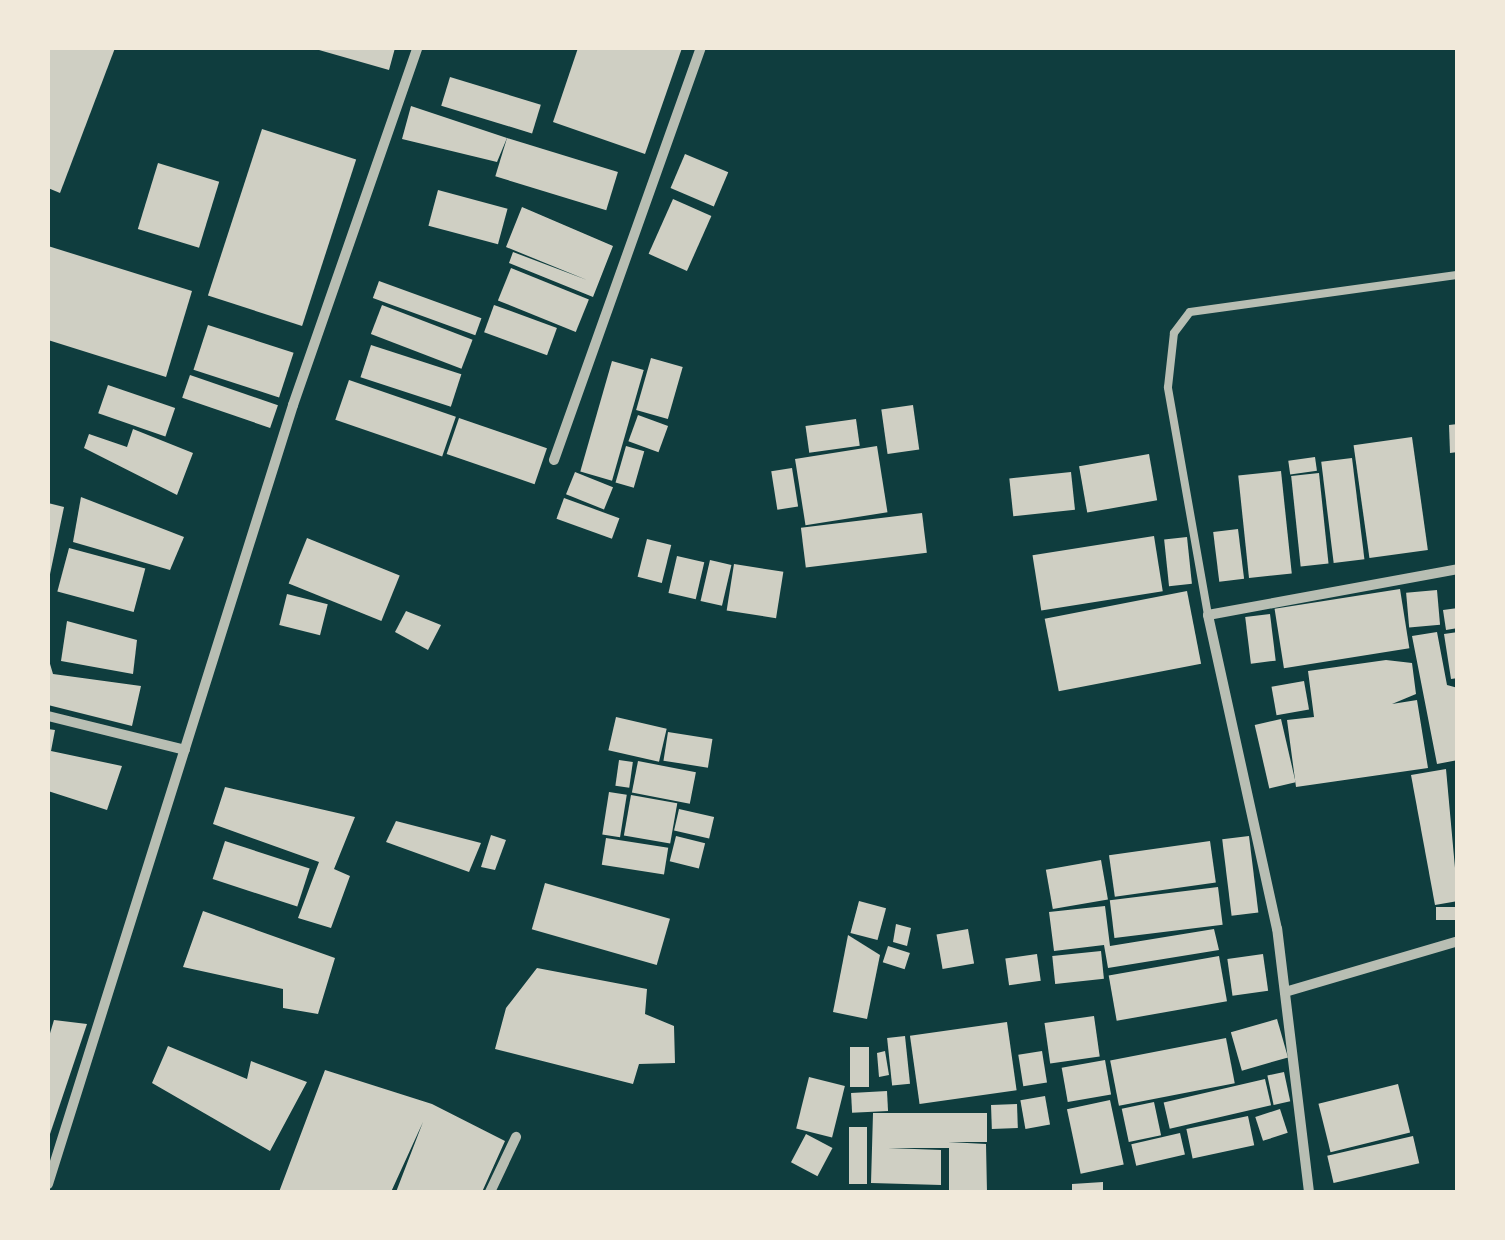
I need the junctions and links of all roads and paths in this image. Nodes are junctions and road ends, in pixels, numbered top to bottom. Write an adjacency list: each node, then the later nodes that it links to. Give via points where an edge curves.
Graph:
1 (417, 48): 8 (street)
2 (701, 48): 4 (street)
3 (1458, 275): 6 (lane, via 1190,312 1174,333 1168,386)
4 (554, 460)
5 (1458, 569): 6 (street)
6 (1208, 614): 10 (street)
7 (48, 716): 8 (street)
8 (184, 750): 12 (street)
9 (1458, 941): 10 (street)
10 (1285, 992): 14 (street)
11 (516, 1138): 13 (street)
12 (48, 1184)
13 (490, 1192)
14 (1309, 1192)

